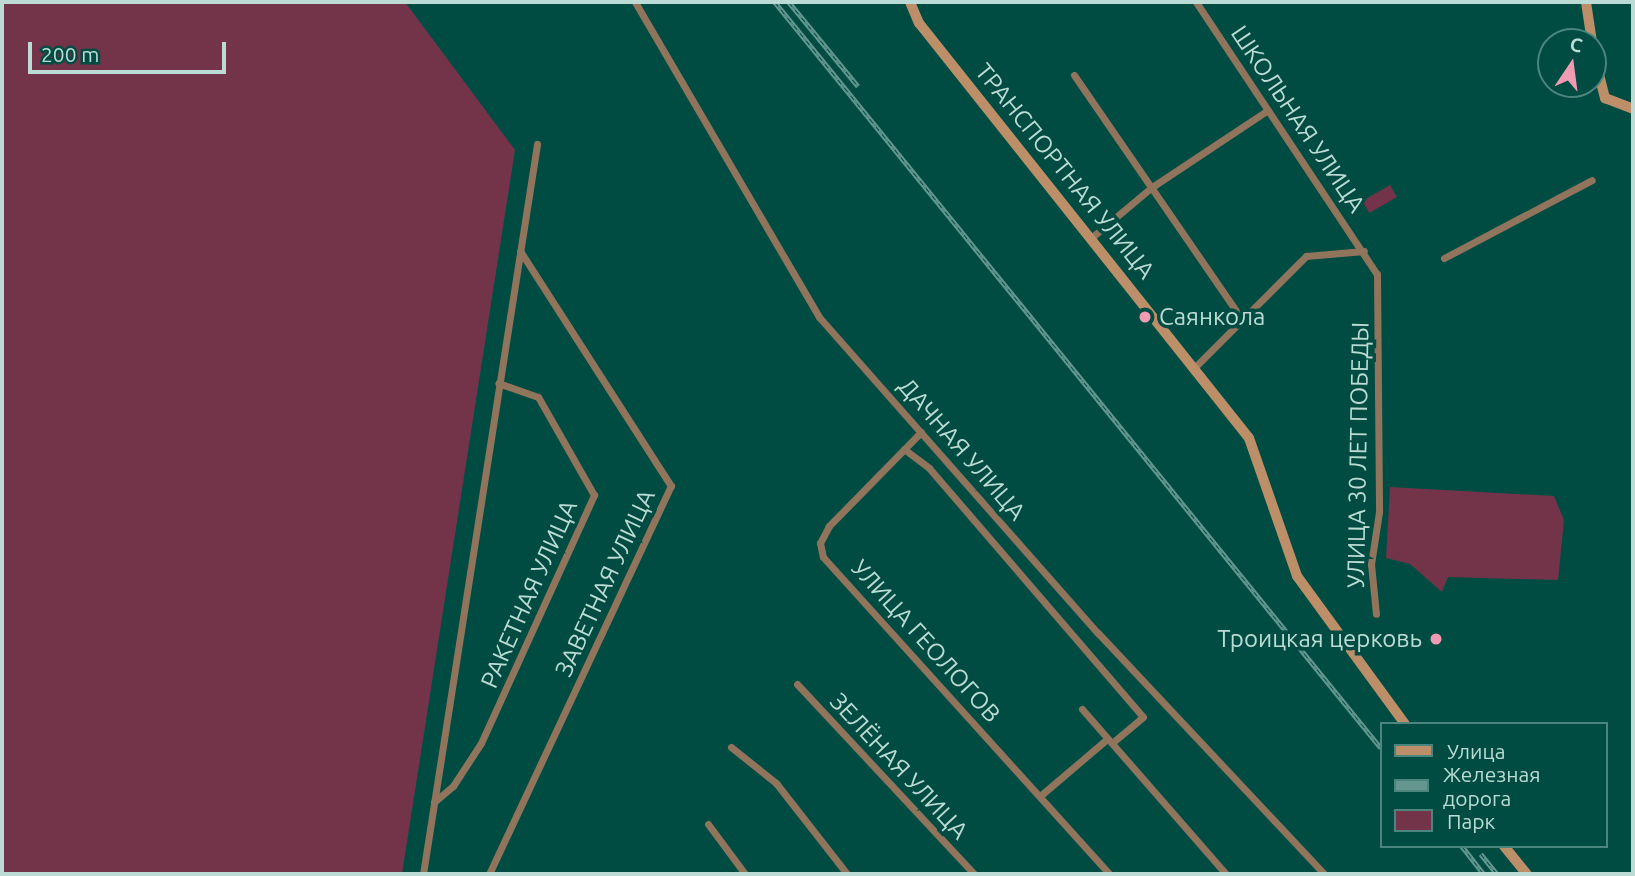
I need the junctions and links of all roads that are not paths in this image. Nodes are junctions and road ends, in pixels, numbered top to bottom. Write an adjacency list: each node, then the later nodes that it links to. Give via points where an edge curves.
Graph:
1 (635, 2): 20 (street, ДАЧНАЯ УЛИЦА, via 797,287)
2 (1196, 2): 9 (street, ШКОЛЬНАЯ УЛИЦА)
3 (1586, 2): 5 (street)
4 (909, 5): 13 (street, ТРАНСПОРТНАЯ УЛИЦА)
5 (1590, 28)
6 (1074, 75): 12 (street)
7 (1605, 98): 8 (street)
8 (1633, 108)
9 (1268, 110): 12 (street); 15 (street, ШКОЛЬНАЯ УЛИЦА)
10 (537, 144): 14 (street, РАКЕТНАЯ УЛИЦА)
11 (1592, 180): 16 (street)
12 (1152, 187): 13 (street); 17 (street)
13 (1091, 238): 18 (street, ТРАНСПОРТНАЯ УЛИЦА)
14 (519, 250): 19 (street, РАКЕТНАЯ УЛИЦА); 33 (street, ЗАВЕТНАЯ УЛИЦА, via 671,486)
15 (1366, 254): 17 (street, via 1306,256); 22 (street, УЛИЦА 30 ЛЕТ ПОБЕДЫ, via 1380,290 1379,512 1370,564)
16 (1444, 258)
17 (1242, 319): 18 (street)
18 (1195, 366): 25 (street, ТРАНСПОРТНАЯ УЛИЦА, via 1249,438 1297,576)
19 (498, 383): 29 (street, РАКЕТНАЯ УЛИЦА); 29 (street, РАКЕТНАЯ УЛИЦА, via 538,397 594,495 481,743 453,786)
20 (921, 432): 21 (street, УЛИЦА ГЕОЛОГОВ); 39 (street, ДАЧНАЯ УЛИЦА)
21 (904, 449): 26 (street, via 929,468 1143,716); 28 (street, УЛИЦА ГЕОЛОГОВ, via 829,526 820,542 823,557)
22 (1376, 614)
23 (797, 684): 36 (street, ЗЕЛЁНАЯ УЛИЦА)
24 (1082, 709): 26 (street)
25 (1404, 722)
26 (1110, 740): 28 (street); 38 (street)
27 (731, 747): 35 (street, via 776,783)
28 (1040, 796): 37 (street, УЛИЦА ГЕОЛОГОВ)
29 (434, 802): 32 (street, РАКЕТНАЯ УЛИЦА)
30 (708, 824): 34 (street)
31 (1506, 848): 40 (street)
32 (423, 874)
33 (489, 874)
34 (746, 874)
35 (848, 874)
36 (974, 874)
37 (1109, 874)
38 (1226, 874)
39 (1324, 874)
40 (1527, 874)

